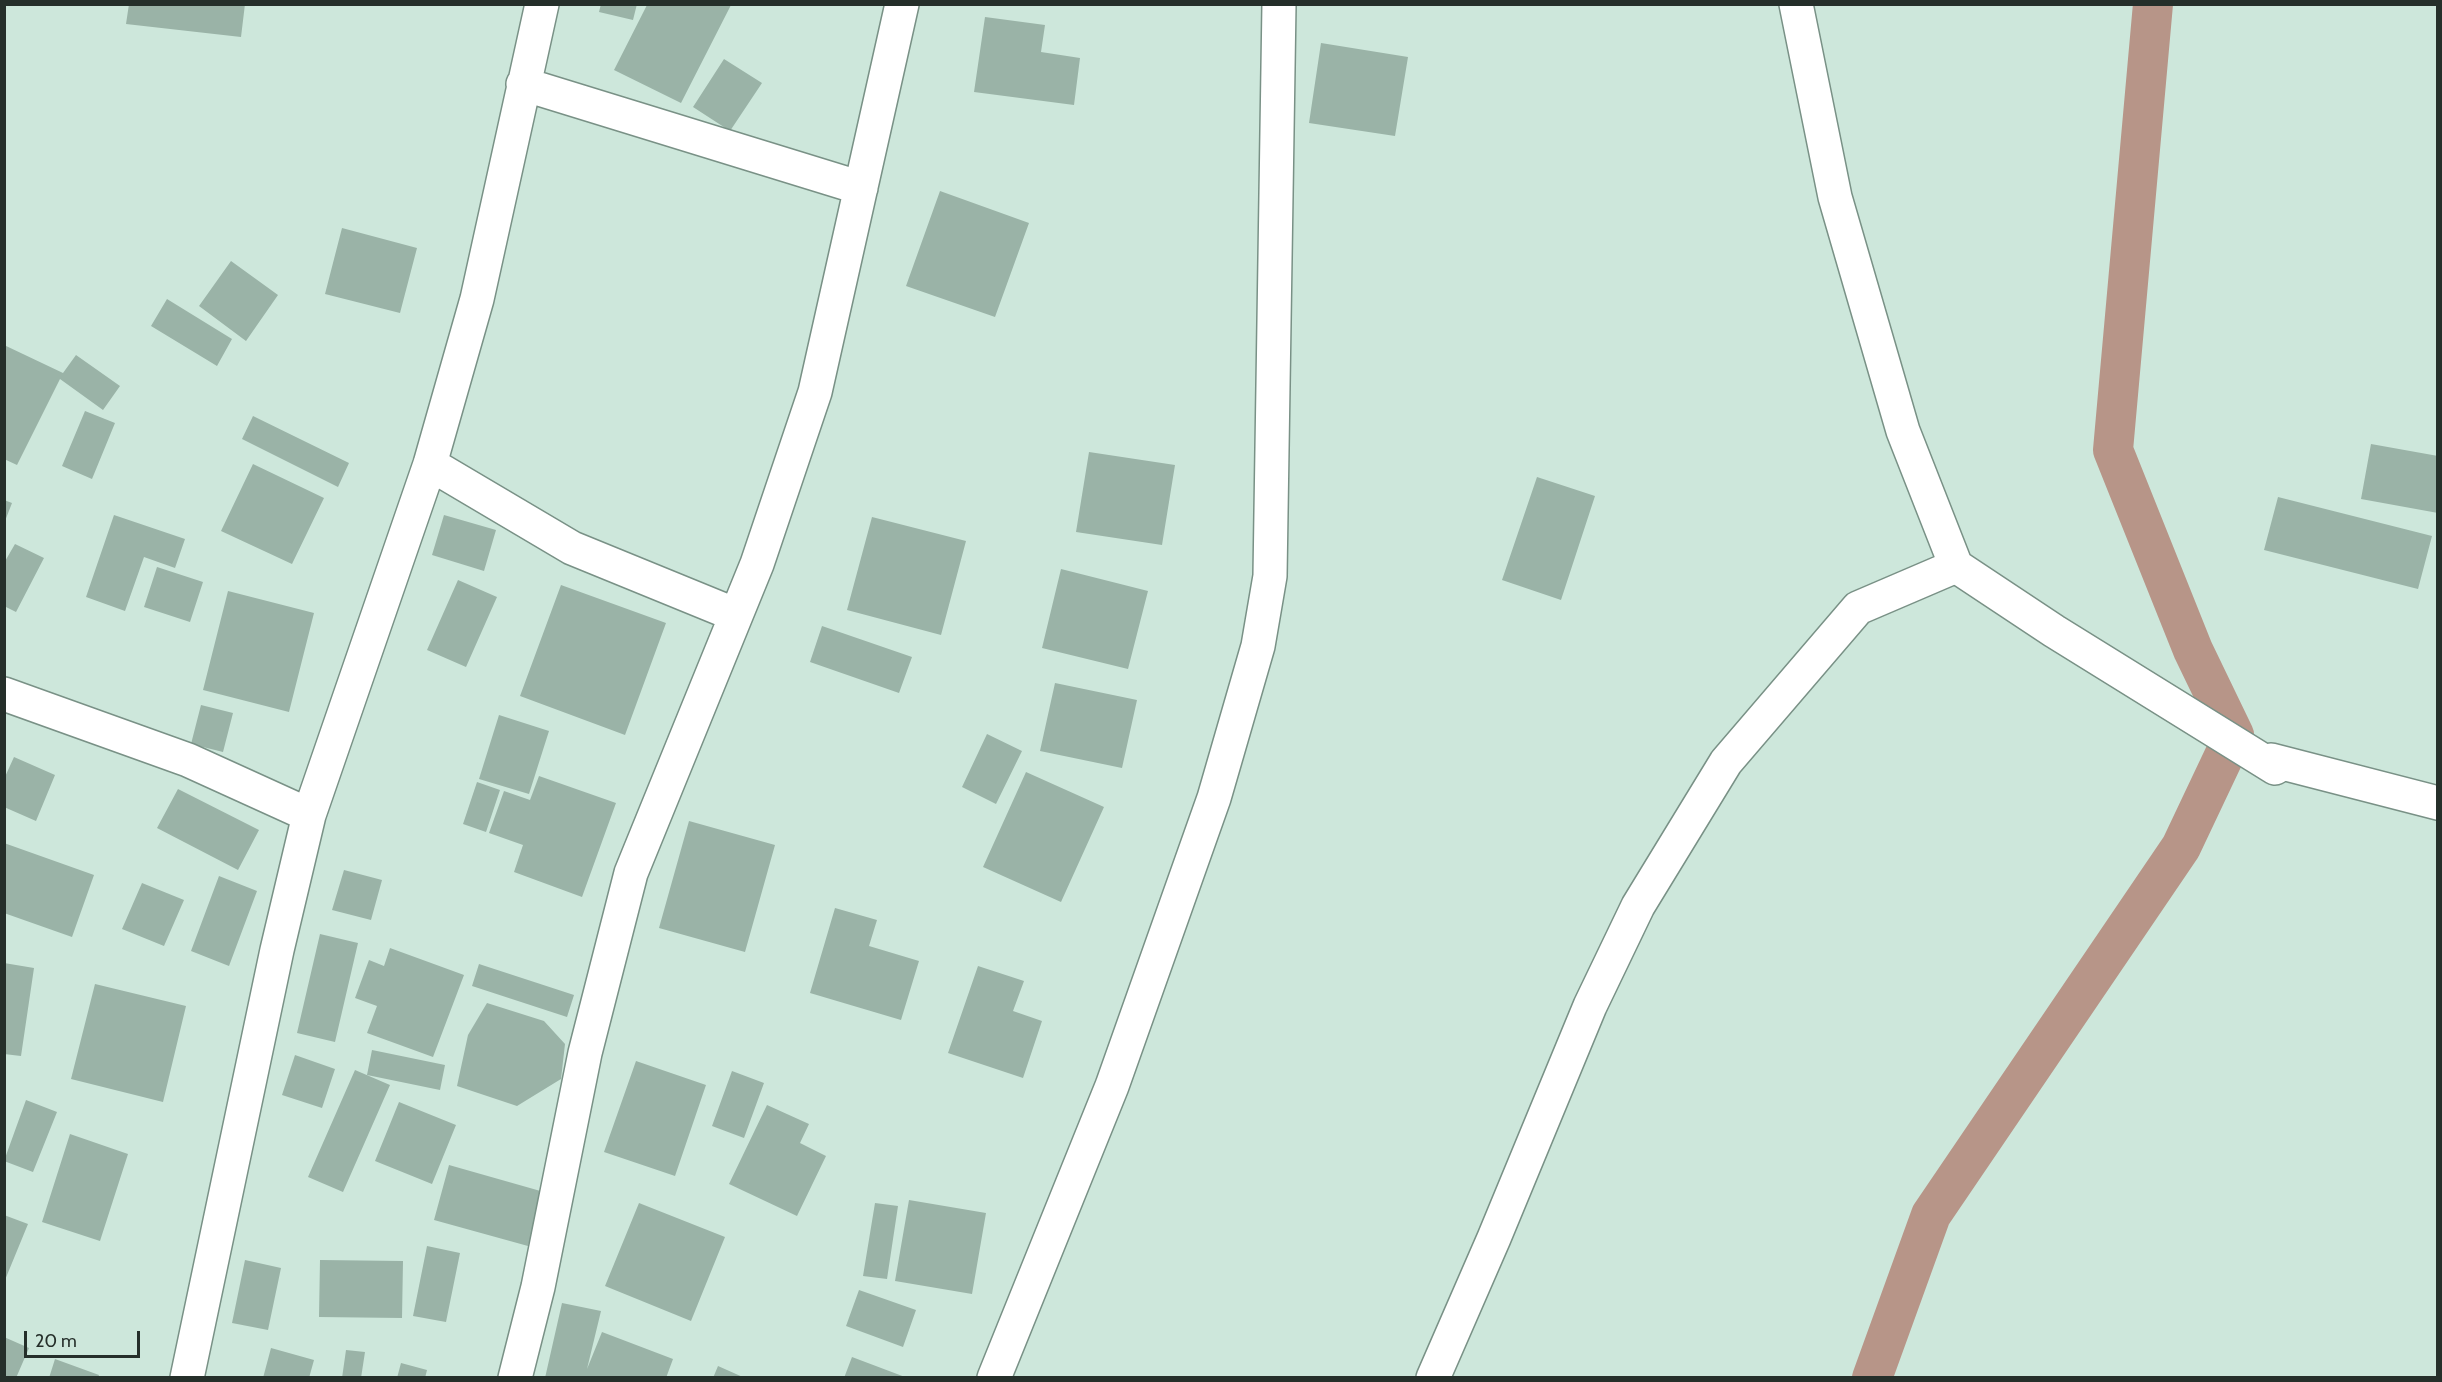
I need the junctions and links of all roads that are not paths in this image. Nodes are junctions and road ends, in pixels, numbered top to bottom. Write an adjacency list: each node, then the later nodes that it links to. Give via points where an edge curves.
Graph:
1 (542, 4): 5 (street)
2 (902, 4): 6 (street)
3 (1279, 4): 15 (street, via 1270,576 1258,646 1214,798 1116,1074)
4 (1796, 4): 8 (street, via 1838,208 1903,430)
5 (523, 84): 6 (street); 7 (street, via 477,299)
6 (861, 188): 9 (street, via 815,392)
7 (430, 464): 9 (street, via 572,548); 12 (street)
8 (1956, 566): 11 (street, via 2054,631 2273,764); 16 (street, via 1858,608 1726,762 1638,906 1590,1006)
9 (736, 615): 14 (street, via 631,873 585,1053 538,1287)
10 (4, 694): 12 (street, via 189,760)
11 (2438, 803)
12 (309, 815): 13 (street)
13 (187, 1377)
14 (515, 1377)
15 (994, 1377)
16 (1433, 1377)

